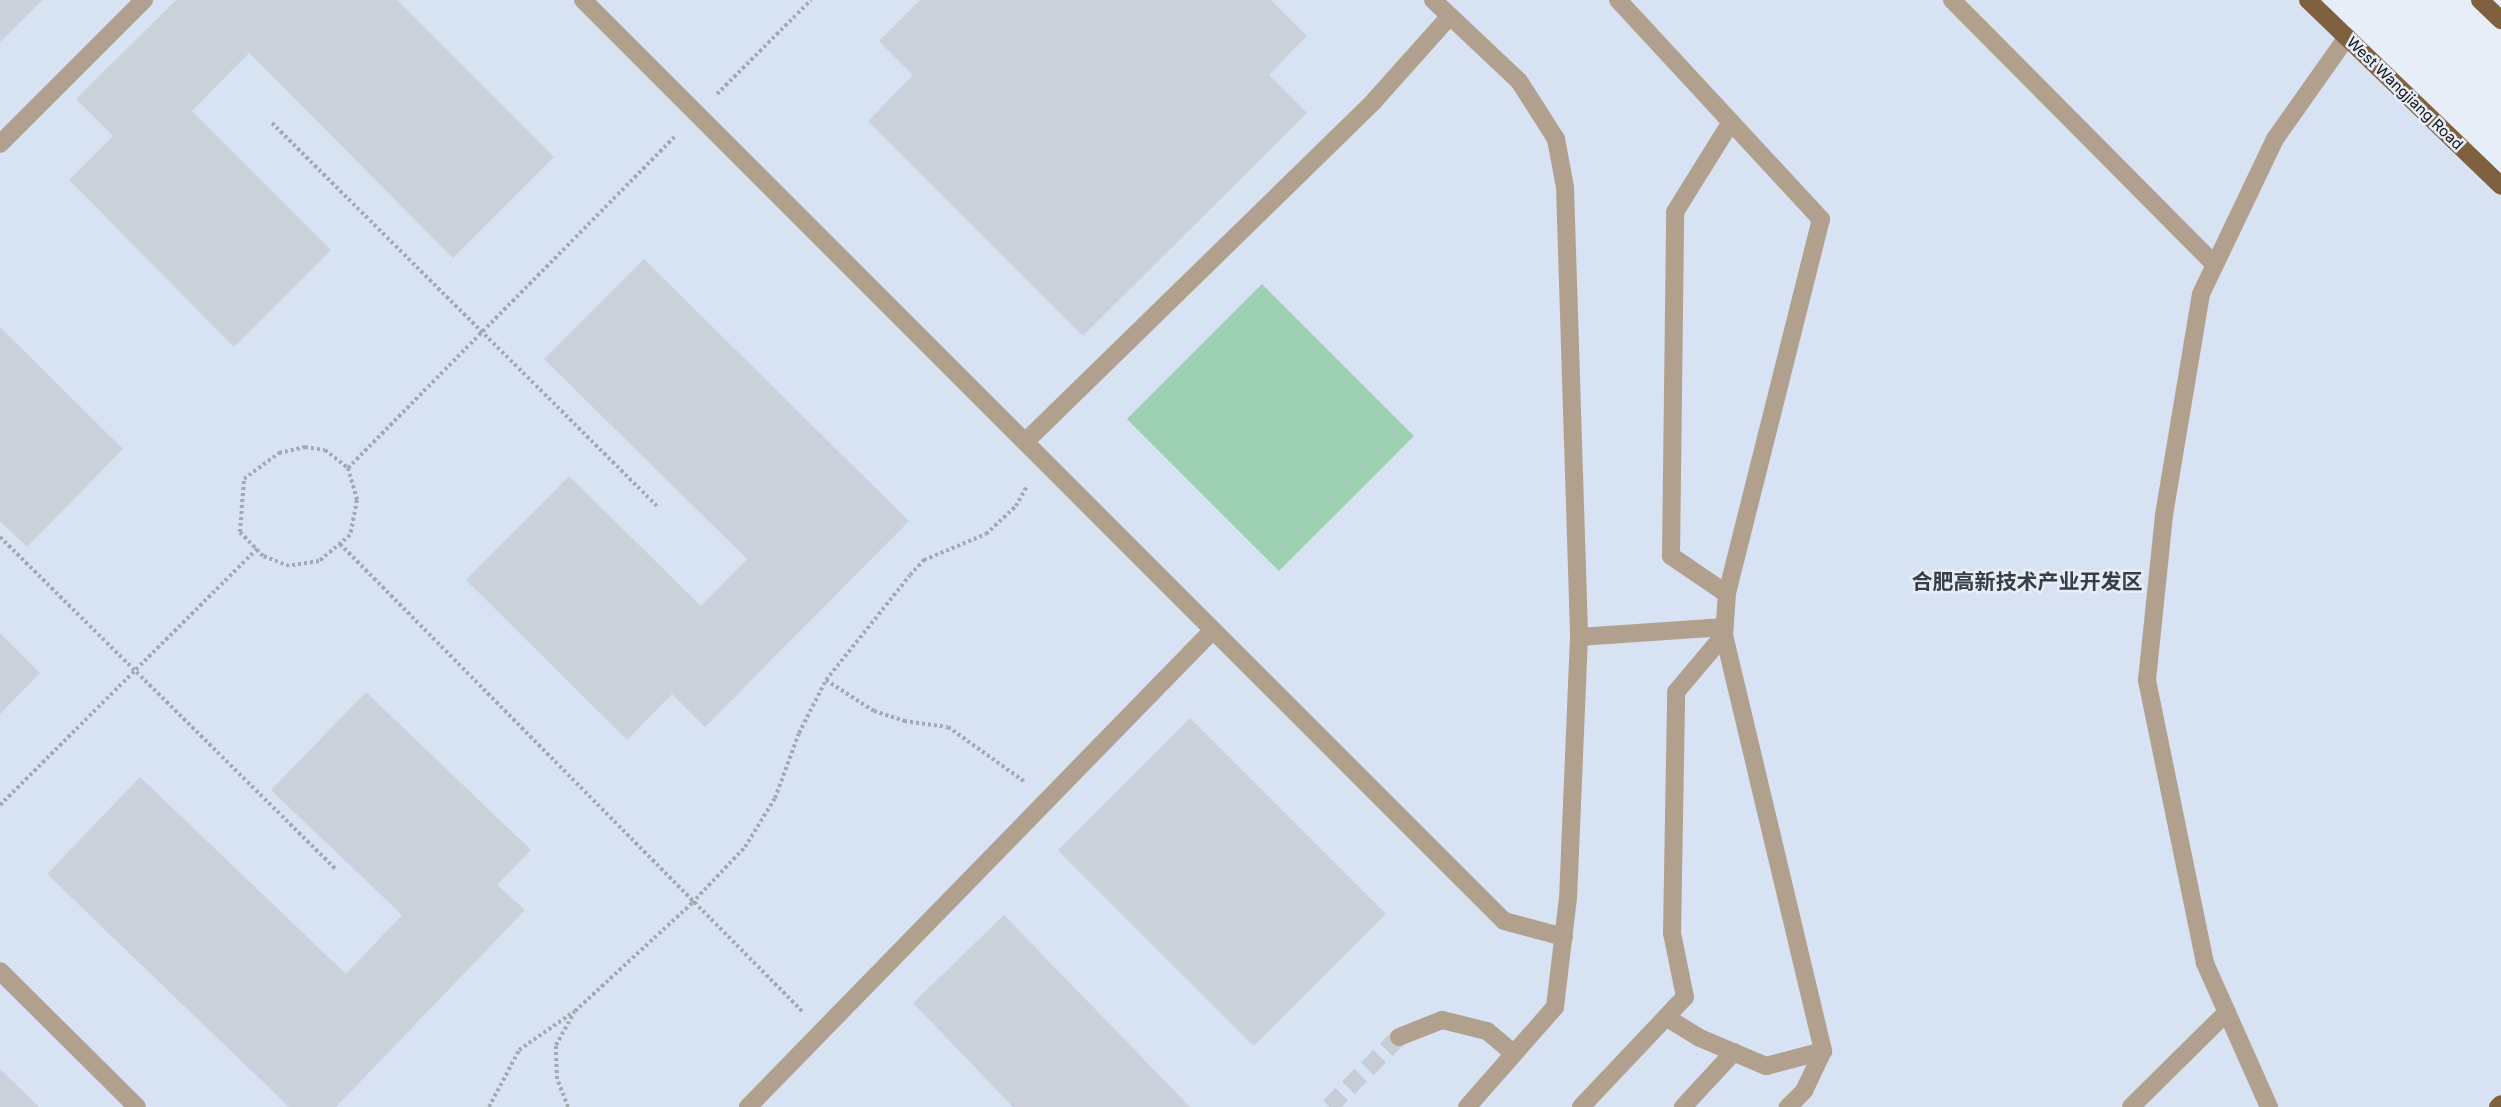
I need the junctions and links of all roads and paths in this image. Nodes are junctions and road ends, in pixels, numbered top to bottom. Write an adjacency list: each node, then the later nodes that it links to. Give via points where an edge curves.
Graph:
1 (144, 0): 15 (lane)
2 (583, 0): 12 (lane)
3 (811, 0): 12 (path)
4 (1433, 0): 9 (lane)
5 (1618, 0): 13 (lane)
6 (1952, 0): 17 (lane)
7 (2308, 0): 11 (main road, West Wangjiang Road)
8 (2480, 0): 10 (main road)
9 (1450, 16): 19 (lane, via 1374,101); 29 (lane, via 1519,81 1556,139 1565,187)
10 (2501, 20)
11 (2347, 37): 16 (main road, West Wangjiang Road); 17 (lane, via 2275,139)
12 (697, 114): 18 (path); 19 (lane)
13 (1731, 122): 26 (lane, via 1675,212 1671,556); 26 (lane, via 1821,219)
14 (272, 123): 18 (path)
15 (0, 144)
16 (2501, 186)
17 (2215, 265): 39 (lane, via 2201,294 2164,515 2147,680 2205,963)
18 (483, 333): 21 (path); 22 (path)
19 (1025, 442): 20 (lane)
20 (1046, 463): 27 (lane); 31 (path, via 1016,506 986,534 924,560)
21 (348, 468): 24 (path, via 357,500 350,535); 25 (path, via 325,450 305,447 279,453 244,479 240,532)
22 (658, 507)
23 (0, 537): 30 (path)
24 (340, 544): 25 (path, via 319,561 290,566); 35 (path)
25 (257, 549): 30 (path)
26 (1726, 594): 28 (lane)
27 (1213, 630): 32 (lane); 36 (lane, via 1504,921)
28 (1725, 631): 29 (lane); 40 (lane, via 1676,692 1672,933 1685,998); 43 (lane)
29 (1579, 637): 36 (lane)
30 (135, 671): 33 (path); 34 (path)
31 (826, 680): 32 (path, via 874,711 904,721 948,727 1020,782); 35 (path, via 799,733 775,798 745,847)
32 (1064, 782): 41 (lane)
33 (0, 805)
34 (335, 869)
35 (692, 903): 38 (path); 41 (path)
36 (1564, 937): 44 (lane, via 1555,1007)
37 (0, 971): 47 (lane)
38 (575, 1011): 48 (path, via 519,1050); 49 (path, via 556,1045 557,1079)
39 (2227, 1012): 55 (lane); 56 (lane)
40 (1666, 1017): 45 (lane); 52 (lane)
41 (822, 1030): 50 (lane)
42 (1399, 1037): 44 (lane, via 1442,1020 1487,1031)
43 (1823, 1051): 45 (lane, via 1766,1065); 54 (lane, via 1804,1091)
44 (1512, 1052): 51 (lane)
45 (1734, 1052): 53 (lane)
46 (2501, 1104): 57 (main road)
47 (137, 1107)
48 (489, 1107)
49 (568, 1107)
50 (748, 1107)
51 (1467, 1107)
52 (1581, 1107)
53 (1683, 1107)
54 (1788, 1107)
55 (2131, 1107)
56 (2269, 1107)
57 (2498, 1107)

